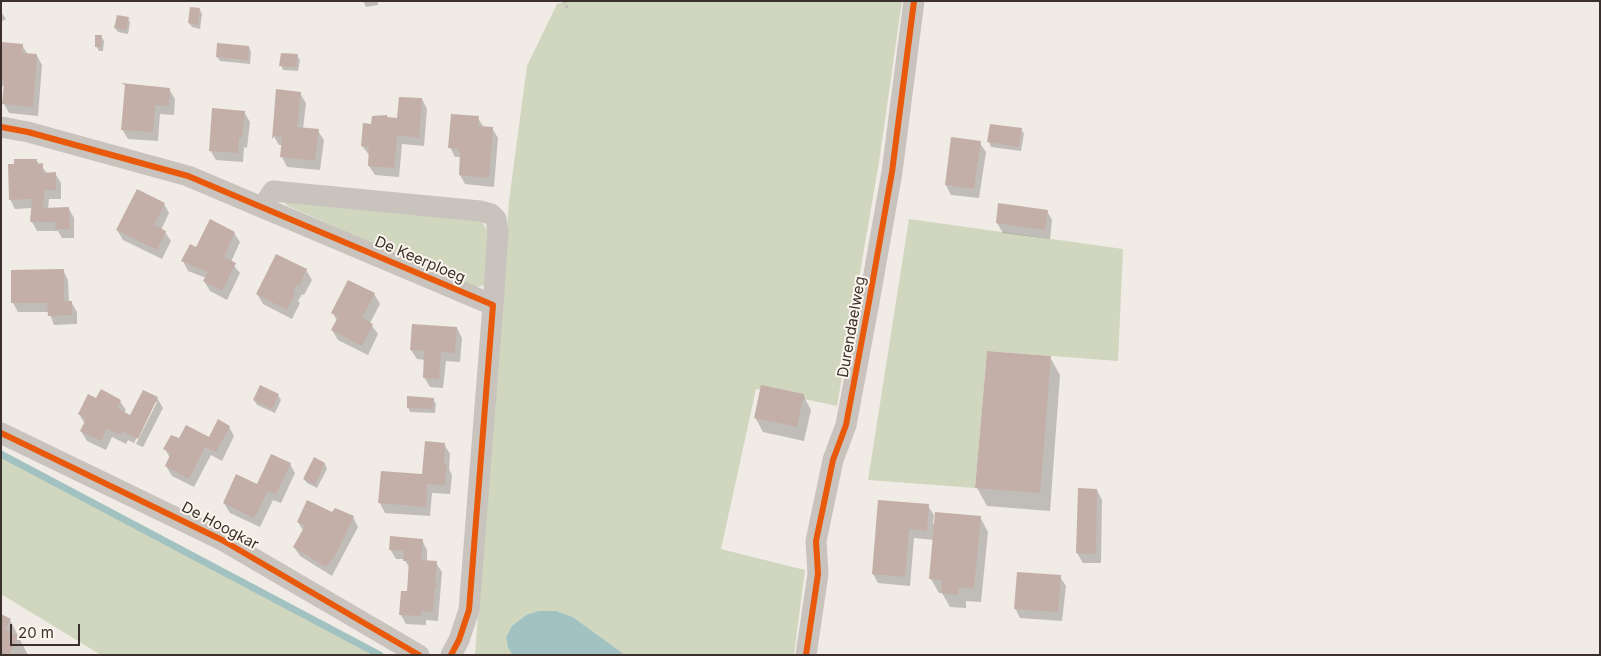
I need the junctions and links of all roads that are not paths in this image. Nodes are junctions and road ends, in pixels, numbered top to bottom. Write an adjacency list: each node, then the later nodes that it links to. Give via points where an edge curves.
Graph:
1 (914, 1): 8 (street, Durendaelweg, via 892,172 846,425 833,460 816,541 818,574)
2 (1, 127): 3 (street, De Keerploeg, via 188,176)
3 (263, 206): 4 (street, De Keerploeg); 4 (street, via 273,191 491,214 496,219 498,232)
4 (493, 305): 7 (street, via 469,610)
5 (1, 433): 6 (street, De Hoogkar, via 222,540)
6 (419, 655)
7 (451, 655)
8 (806, 655)

